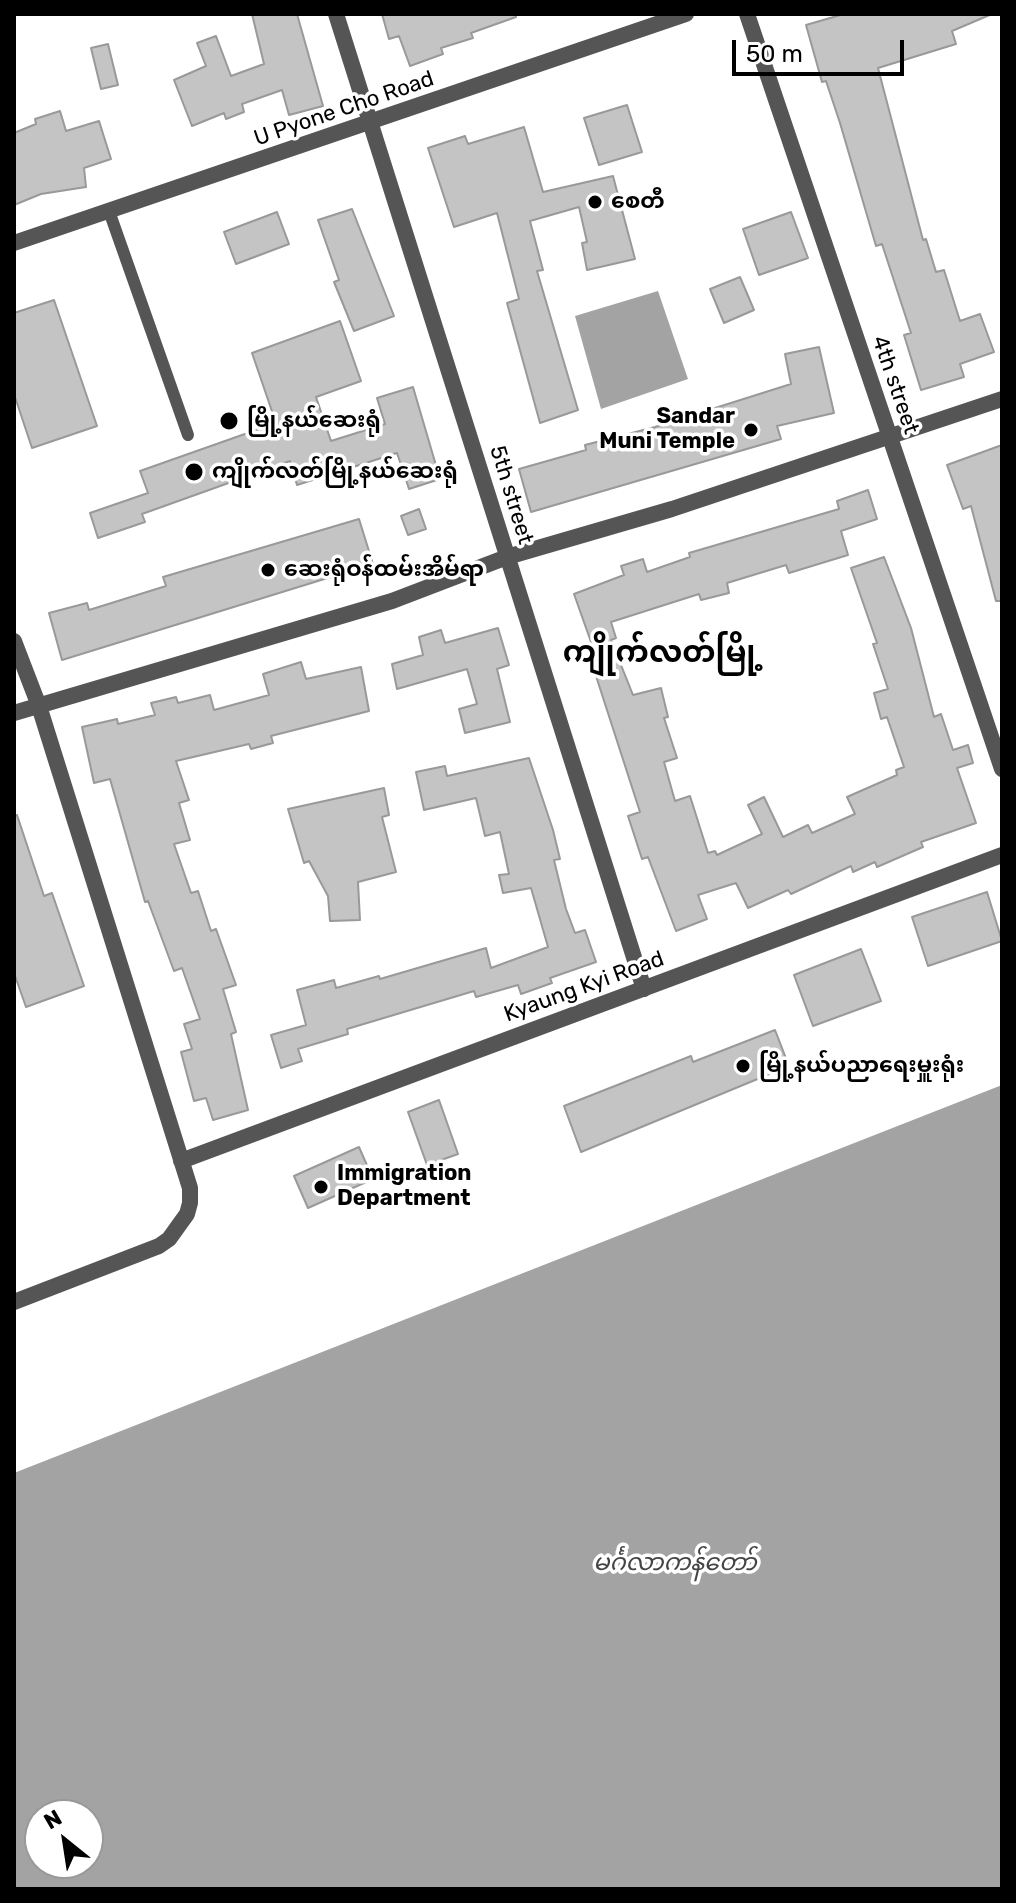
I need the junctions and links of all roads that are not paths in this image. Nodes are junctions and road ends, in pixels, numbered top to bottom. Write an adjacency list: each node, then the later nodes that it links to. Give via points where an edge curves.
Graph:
1 (336, 14): 4 (street, 5th street)
2 (686, 14): 4 (street, U Pyone Cho Road)
3 (747, 14): 9 (street, 4th street)
4 (371, 123): 5 (street, U Pyone Cho Road); 10 (street, 5th street)
5 (109, 211): 6 (street, U Pyone Cho Road); 8 (lane)
6 (14, 243)
7 (1002, 399): 9 (street)
8 (188, 435)
9 (889, 435): 10 (street, via 672,509); 14 (street, 4th street)
10 (507, 557): 12 (street, via 392,601); 16 (street, 5th street)
11 (14, 641): 12 (street)
12 (39, 706): 13 (street); 17 (street)
13 (14, 713)
14 (1002, 769)
15 (1002, 855): 16 (street, Kyaung Kyi Road)
16 (644, 989): 17 (street, Kyaung Kyi Road)
17 (181, 1161): 18 (street, via 190,1203 169,1239)
18 (14, 1302)

